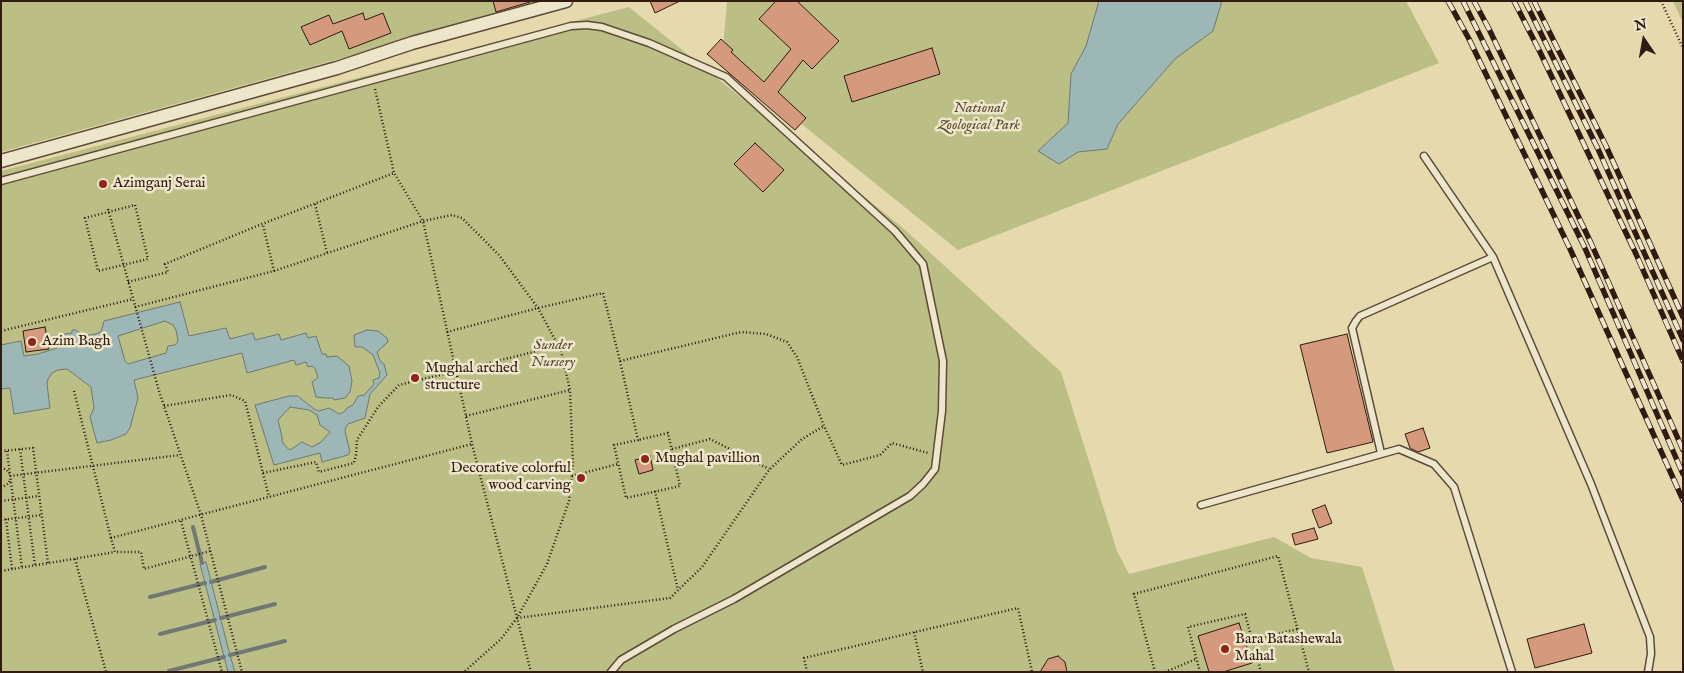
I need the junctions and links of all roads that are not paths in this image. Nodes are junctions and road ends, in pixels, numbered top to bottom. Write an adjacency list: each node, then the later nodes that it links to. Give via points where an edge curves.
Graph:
1 (566, 1): 3 (street)
2 (1424, 156): 5 (lane)
3 (1, 161)
4 (1, 181): 8 (lane, via 571,26 602,27 650,42 726,77 895,231 922,264 943,361 942,411 935,469 910,496 734,599 644,646 621,660)
5 (1493, 257): 6 (lane, via 1356,320 1352,328); 10 (lane, via 1591,484 1650,637)
6 (1381, 453): 7 (lane); 9 (lane, via 1399,449 1434,464 1454,487)
7 (1201, 505)
8 (611, 672)
9 (1512, 672)
10 (1648, 672)

